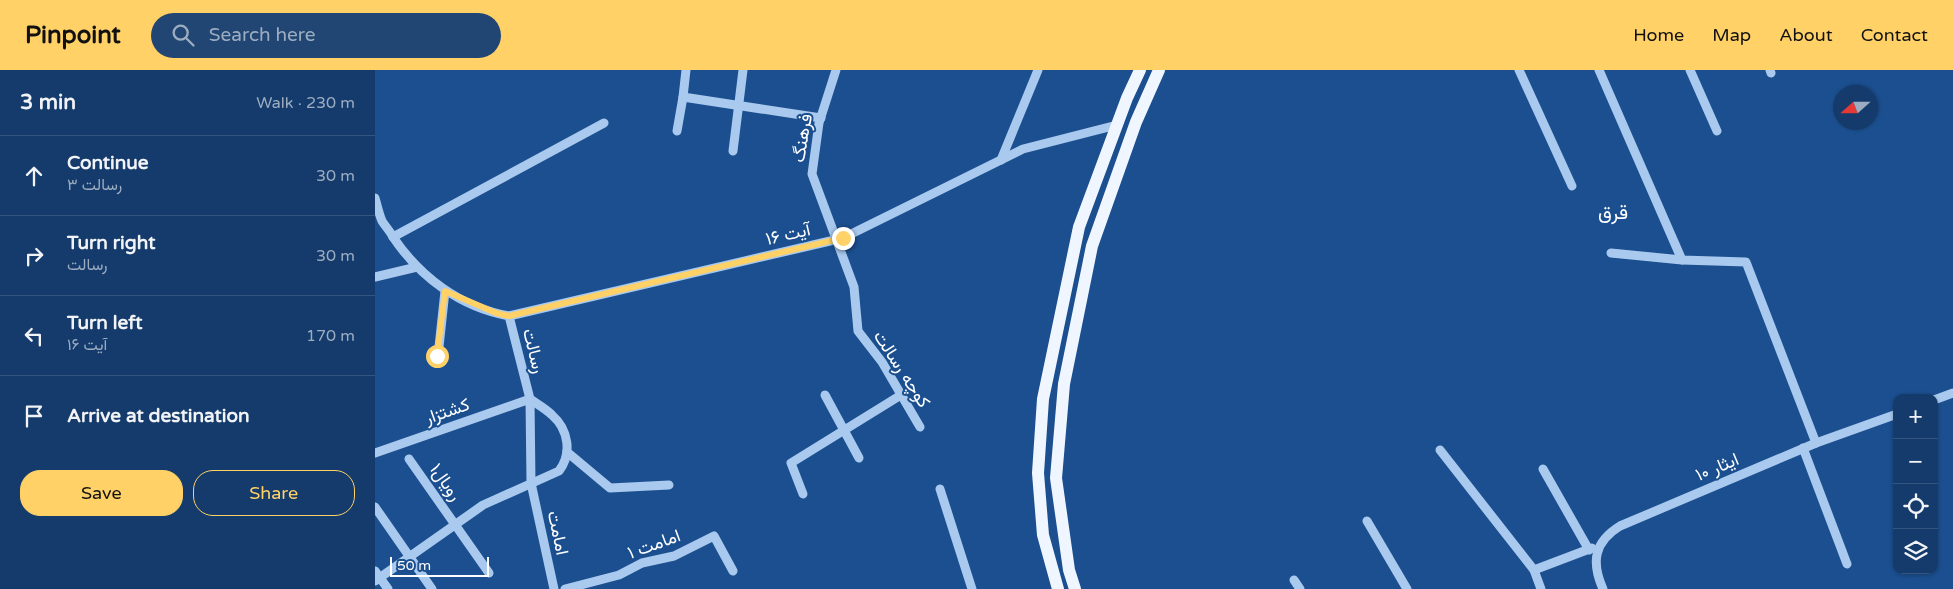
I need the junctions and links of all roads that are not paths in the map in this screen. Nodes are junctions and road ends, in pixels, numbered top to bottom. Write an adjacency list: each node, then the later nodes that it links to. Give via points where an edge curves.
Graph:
1 (686, 70): 10 (street)
2 (743, 70): 11 (street)
3 (1038, 70): 18 (street)
4 (1140, 70): 14 (main road)
5 (1159, 70): 69 (main road, via 1136,122 1093,246 1064,384 1056,478 1069,570)
6 (1519, 70): 19 (street)
7 (1599, 70): 25 (street)
8 (1690, 70): 16 (street)
9 (833, 72): 12 (street, فرهنگ)
10 (683, 97): 11 (street); 15 (street)
11 (737, 106): 12 (street); 17 (street)
12 (821, 118): 23 (street, فرهنگ, via 812,174)
13 (604, 123): 22 (street)
14 (1117, 125): 18 (street, آیت ۱۶, via 1023,149); 68 (main road, via 1079,227 1043,399 1038,473 1043,535)
15 (677, 131)
16 (1717, 131)
17 (733, 151)
18 (1001, 160): 23 (street, آیت ۱۶)
19 (1572, 186)
20 (375, 198): 21 (street, رسالت)
21 (379, 222): 22 (street, رسالت)
22 (393, 237): 26 (street, رسالت)
23 (836, 240): 29 (street, آیت ۱۶); 33 (street, کوچه رسالت, via 854,287 859,331)
24 (1611, 253): 25 (street)
25 (1682, 260): 39 (street, via 1746,262)
26 (417, 267): 27 (street); 28 (street, رسالت)
27 (375, 277)
28 (445, 291): 29 (street, رسالت); 30 (street)
29 (509, 316): 34 (street, رسالت)
30 (437, 356)
31 (1953, 393): 35 (street)
32 (825, 395): 38 (street)
33 (901, 395): 37 (street, کوچه رسالت); 38 (street)
34 (530, 399): 42 (street, رسالت, via 561,426 568,443); 43 (street, کشتزار); 47 (street, امامت)
35 (1938, 399)
36 (1893, 415): 39 (street, ایثار ۱۰)
37 (920, 427)
38 (844, 430): 44 (street); 50 (street, via 791,463)
39 (1817, 443): 40 (street, ایثار ۱۰)
40 (1803, 448): 54 (street, ایثار ۱۰, via 1620,526); 57 (street)
41 (1440, 450): 59 (street)
42 (567, 452): 47 (street, via 559,471); 48 (street, via 610,488)
43 (375, 453)
44 (859, 458)
45 (409, 459): 53 (street, رویال۱)
46 (1543, 469): 55 (street)
47 (531, 483): 53 (street, via 483,505); 65 (street, امامت)
48 (669, 484)
49 (940, 489): 67 (street)
50 (803, 494)
51 (375, 507): 56 (street)
52 (1367, 521): 71 (street)
53 (455, 524): 56 (street); 60 (street, رویال۱)
54 (1600, 546): 55 (street); 73 (street, via 1596,556 1597,572)
55 (1589, 550): 59 (street)
56 (409, 557): 61 (street); 64 (street)
57 (1847, 564)
58 (733, 570): 66 (street, امامت ۱, via 714,536 675,556 642,563 619,575)
59 (1534, 570): 72 (street)
60 (489, 573)
61 (377, 577): 63 (street)
62 (1294, 580): 70 (street)
63 (387, 589)
64 (432, 589)
65 (554, 589)
66 (565, 589)
67 (972, 589)
68 (1058, 589)
69 (1075, 589)
70 (1300, 589)
71 (1407, 589)
72 (1541, 589)
73 (1603, 589)

